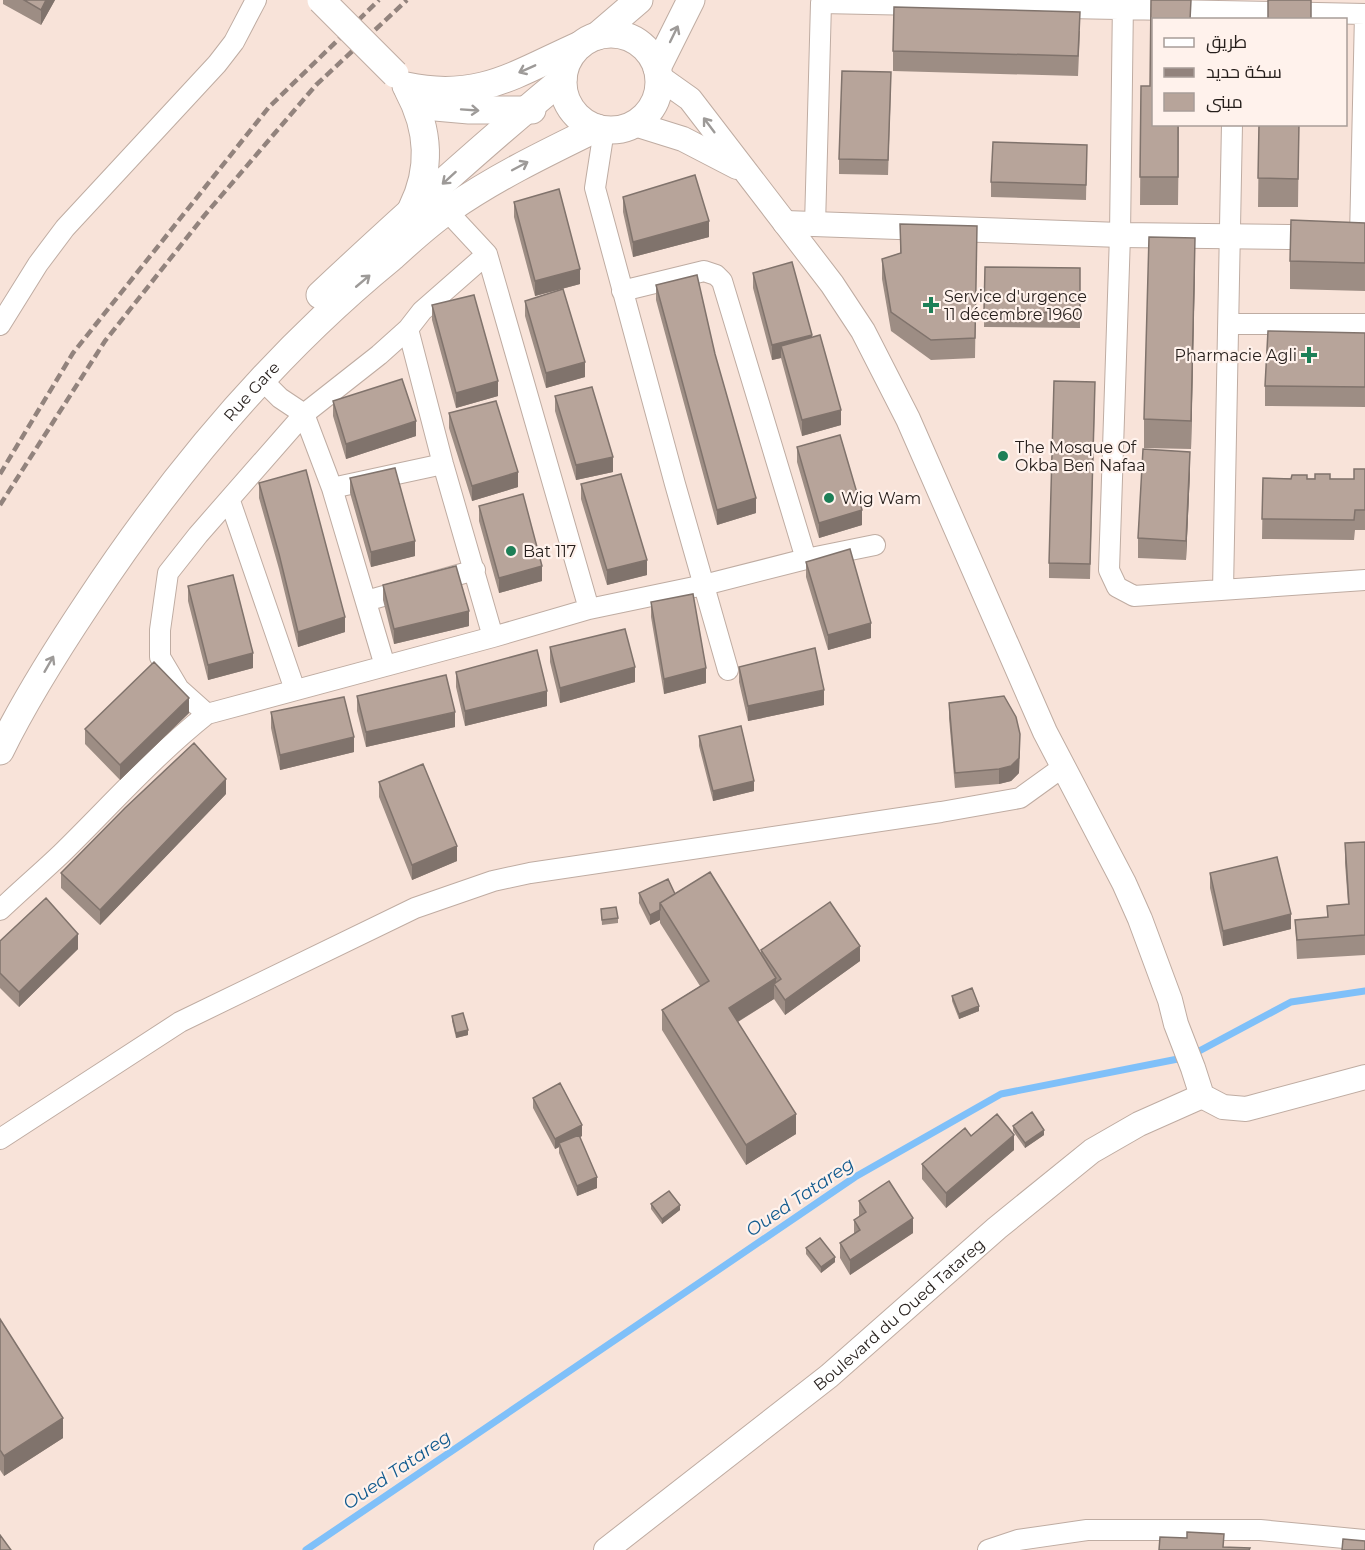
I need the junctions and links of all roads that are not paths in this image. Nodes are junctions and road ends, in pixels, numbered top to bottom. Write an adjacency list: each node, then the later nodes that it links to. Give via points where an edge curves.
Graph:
1 (256, 0): 30 (street, via 234,42 217,64 65,228)
2 (321, 0): 12 (main road, bridge)
3 (639, 0): 9 (main road)
4 (691, 0): 10 (main road, one-way to 4)
5 (821, 1): 6 (street); 22 (street)
6 (1123, 4): 8 (street); 23 (street)
7 (1365, 14): 8 (street); 25 (street)
8 (1233, 15)
9 (589, 40): 10 (main road, via 612,34 627,36 651,55); 11 (main road, via 568,60); 12 (main road, one-way to 12, via 490,85 448,92)
10 (658, 73): 15 (main road, via 654,105); 18 (street, one-way to 10, via 690,99)
11 (563, 79): 13 (main road); 14 (main road, Rue Gare)
12 (405, 88): 14 (main road, one-way to 14, via 469,110); 20 (main road, via 423,124 426,142 423,180)
13 (569, 106): 14 (main road); 17 (main road, via 576,116)
14 (524, 111): 20 (main road, Rue Gare, one-way to 20)
15 (634, 124): 17 (main road, via 620,130); 18 (street, via 683,139)
16 (1232, 126): 24 (street)
17 (601, 129): 19 (main road, Rue Gare, one-way to 17, via 518,167); 27 (street, via 596,188)
18 (744, 171): 21 (street)
19 (447, 211): 26 (street); 32 (main road, Rue Gare, one-way to 19, via 345,295)
20 (409, 214): 49 (main road, Rue Gare, via 246,367 167,463 107,541 41,640)
21 (785, 223): 22 (street); 52 (street, via 863,332 908,419)
22 (815, 225): 23 (street)
23 (1120, 235): 24 (street); 42 (street, via 1109,570 1117,587 1134,596)
24 (1231, 235): 25 (street); 28 (street)
25 (1363, 238)
26 (487, 254): 31 (street); 44 (street)
27 (622, 291): 38 (street, via 704,271 722,281); 41 (street)
28 (1229, 324): 29 (street); 42 (street)
29 (1365, 324)
30 (0, 325)
31 (408, 329): 33 (street); 34 (street)
32 (261, 379): 33 (street); 51 (main road, Rue Gare, one-way to 32, via 56,652 121,552 181,472)
33 (304, 414): 35 (street); 36 (street)
34 (443, 464): 35 (street); 39 (street)
35 (332, 488): 43 (street)
36 (230, 501): 48 (street); 50 (street, via 168,573 160,630 160,657 179,689)
37 (875, 545): 38 (street)
38 (806, 559): 41 (street)
39 (475, 570): 43 (street); 45 (street)
40 (1365, 580): 42 (street)
41 (704, 585): 44 (street); 47 (street)
42 (1223, 590)
43 (366, 601): 46 (street)
44 (589, 609): 45 (street)
45 (494, 637): 46 (street)
46 (386, 666): 48 (street)
47 (728, 670)
48 (295, 690): 50 (street)
49 (0, 714)
50 (207, 714): 53 (street, via 129,783)
51 (0, 751)
52 (1063, 767): 55 (street, via 1140,919); 56 (street, via 1020,798 530,873 415,908 180,1022)
53 (0, 910)
54 (1365, 1077): 55 (street, via 1246,1109 1223,1107)
55 (1202, 1096): 58 (street, Boulevard du Oued Tatareg, via 1139,1124 1092,1151 997,1228 829,1376)
56 (0, 1139)
57 (1365, 1540): 59 (street, via 1260,1530 1087,1530 1018,1540)
58 (606, 1550)
59 (988, 1550)

